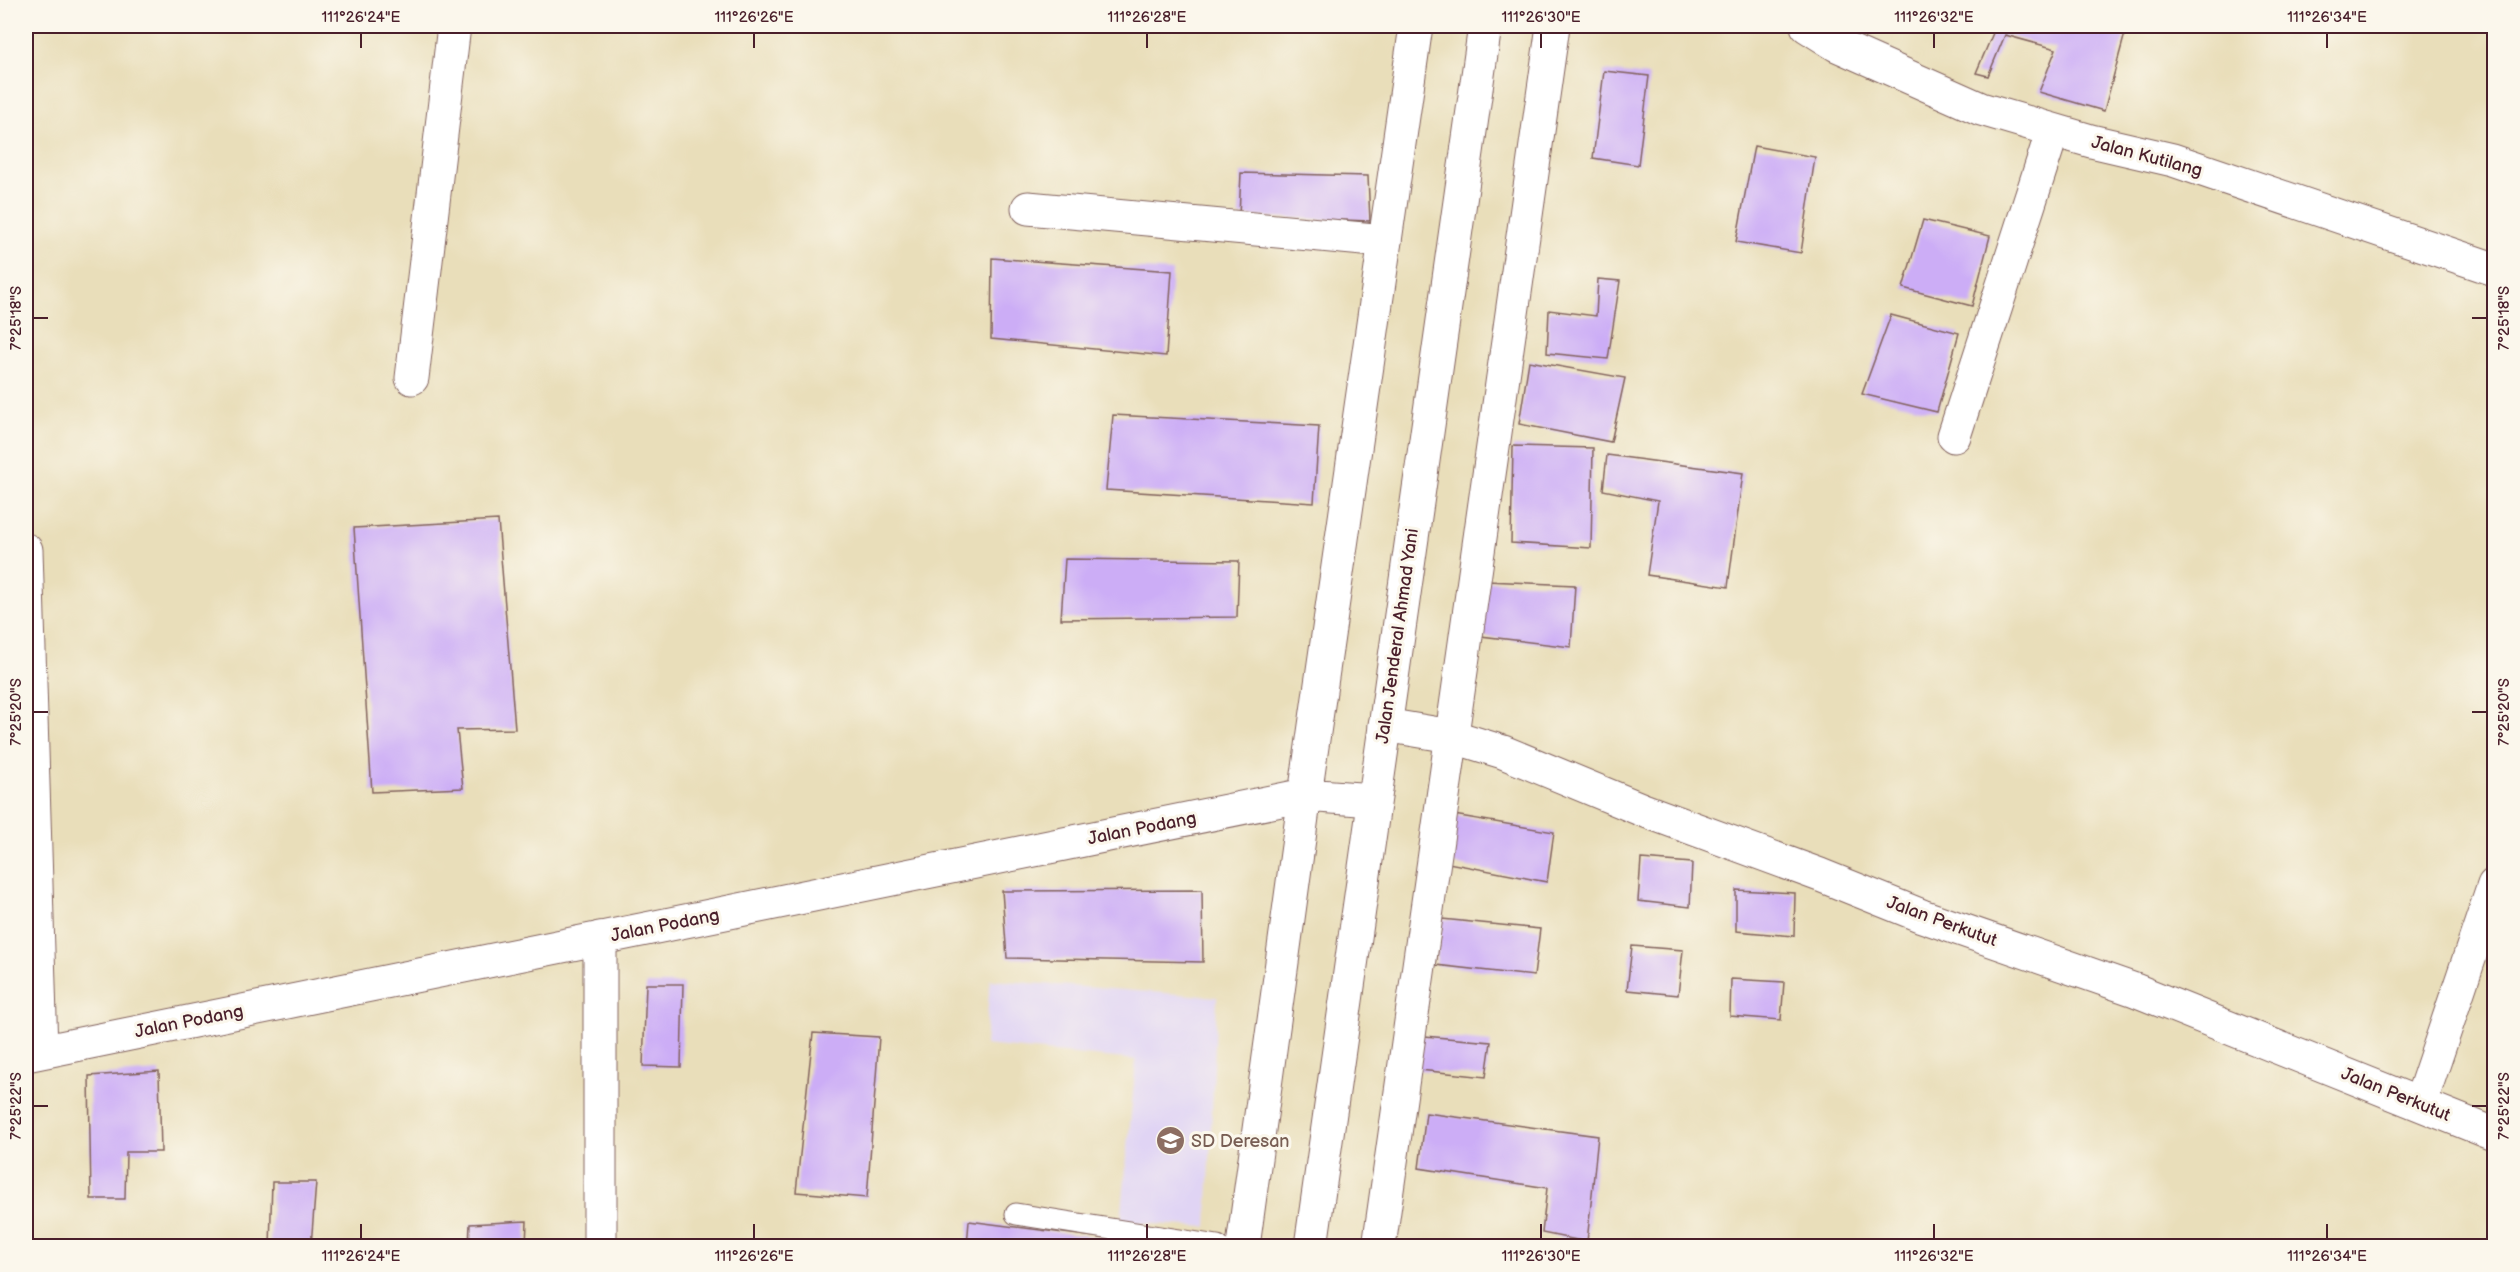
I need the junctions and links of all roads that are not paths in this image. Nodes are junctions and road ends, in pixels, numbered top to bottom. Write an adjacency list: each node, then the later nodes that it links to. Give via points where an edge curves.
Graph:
1 (454, 26): 10 (street)
2 (1416, 26): 8 (street)
3 (1485, 26): 13 (street, Jalan Jenderal Ahmad Yani)
4 (1553, 26): 14 (street)
5 (1807, 26): 6 (street, Jalan Kutilang, via 1837,45 1981,109)
6 (2053, 130): 9 (street, Jalan Kutilang, via 2173,160); 11 (street)
7 (1028, 208): 8 (street)
8 (1384, 241): 15 (street)
9 (2494, 269)
10 (412, 378)
11 (1954, 436)
12 (26, 550): 19 (street)
13 (1384, 725): 14 (street, Jalan Perkutut); 16 (street, Jalan Jenderal Ahmad Yani)
14 (1451, 736): 20 (street, Jalan Perkutut, via 1503,752 1922,916 2135,990); 27 (street)
15 (1305, 795): 16 (street, Jalan Podang); 18 (street, Jalan Podang); 25 (street)
16 (1373, 800): 26 (street, Jalan Jenderal Ahmad Yani)
17 (2494, 885): 20 (street)
18 (600, 938): 19 (street, Jalan Podang); 23 (street)
19 (33, 1053)
20 (2420, 1104): 21 (street, Jalan Perkutut)
21 (2494, 1134)
22 (1016, 1214): 24 (lane)
23 (600, 1246)
24 (1218, 1246)
25 (1244, 1246)
26 (1311, 1246)
27 (1379, 1246)

